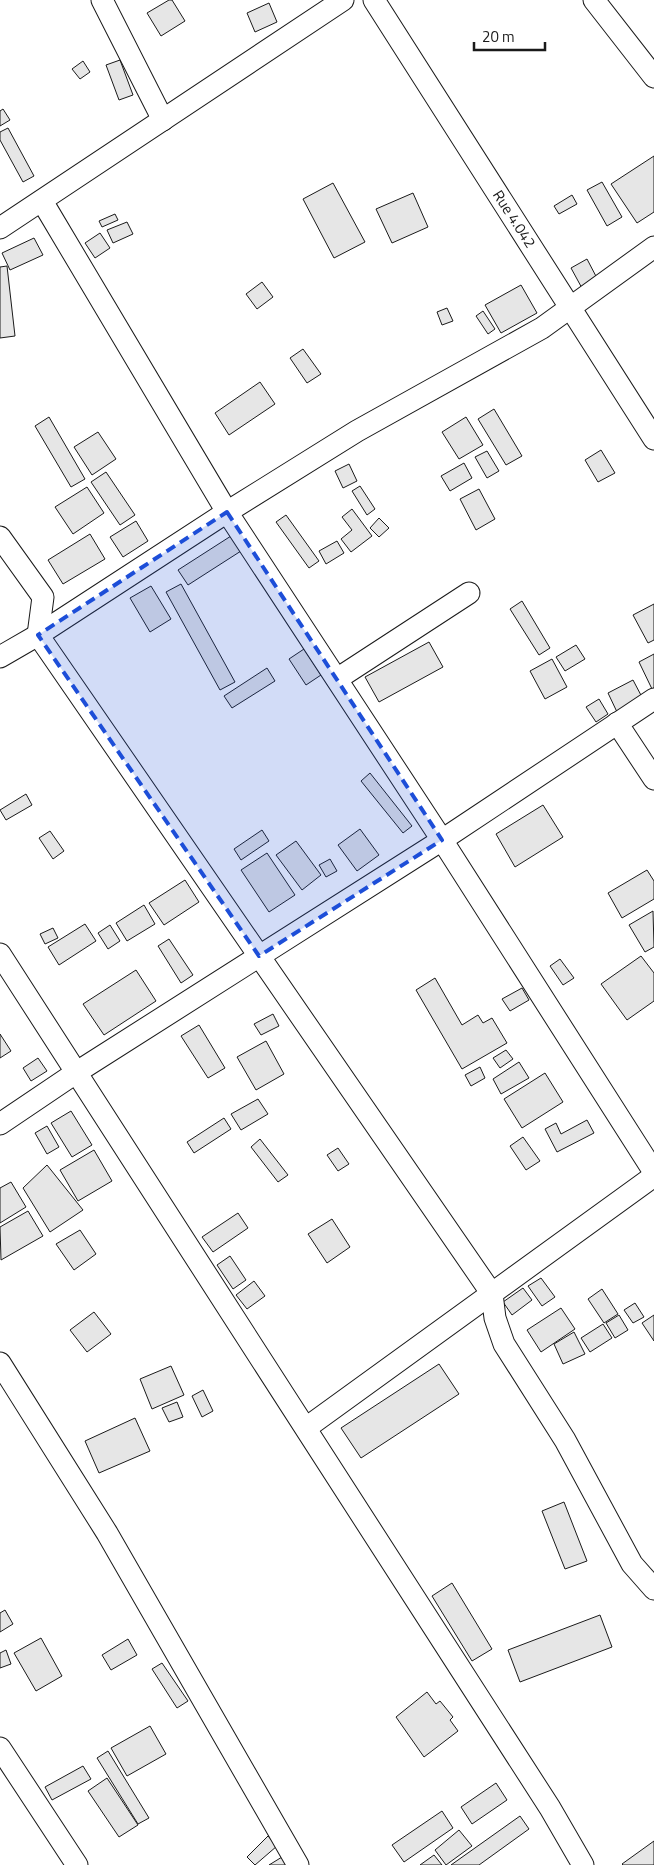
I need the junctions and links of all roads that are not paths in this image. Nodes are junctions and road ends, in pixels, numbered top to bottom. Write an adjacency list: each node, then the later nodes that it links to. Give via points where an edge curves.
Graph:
1 (102, 0): 6 (street)
2 (342, 0): 6 (street)
3 (374, 0): 10 (street, Rue 4.042)
4 (594, 0): 5 (street)
5 (654, 77)
6 (163, 120): 7 (street)
7 (42, 201): 8 (street); 12 (street)
8 (0, 228)
9 (654, 247): 10 (street)
10 (570, 308): 11 (street, Rue 4.042); 12 (street, via 542,328 357,431)
11 (654, 438)
12 (227, 512): 15 (street); 17 (street)
13 (0, 537): 15 (street, via 43,597)
14 (470, 593): 17 (street)
15 (38, 635): 16 (street); 23 (street)
16 (0, 657)
17 (337, 679): 21 (street)
18 (654, 699): 19 (street)
19 (617, 723): 20 (street); 21 (street)
20 (654, 779)
21 (442, 840): 23 (street); 26 (street)
22 (0, 954): 24 (street)
23 (259, 956): 24 (street); 28 (street)
24 (77, 1072): 25 (street); 30 (street)
25 (0, 1124)
26 (654, 1172)
27 (654, 1176): 28 (street)
28 (492, 1294): 30 (street); 31 (street, via 495,1318 504,1344 565,1440 632,1564)
29 (0, 1363): 34 (street, via 107,1533)
30 (306, 1428): 35 (street)
31 (654, 1589)
32 (0, 1748): 33 (street)
33 (77, 1865)
34 (298, 1865)
35 (583, 1865)

